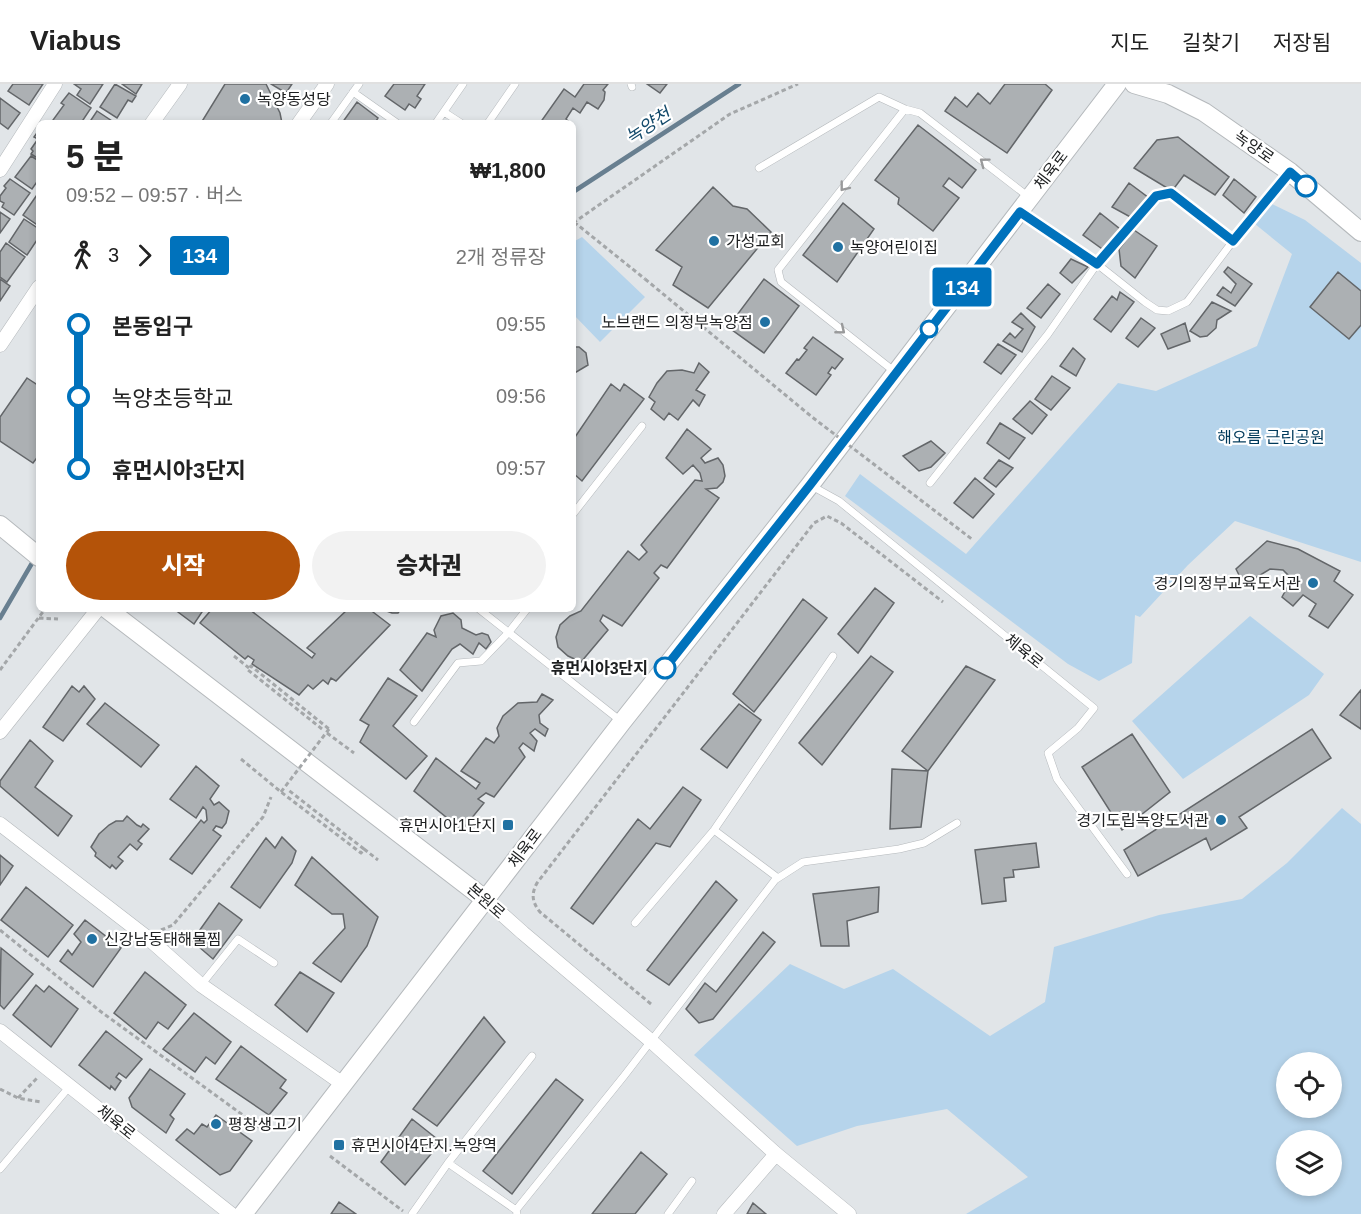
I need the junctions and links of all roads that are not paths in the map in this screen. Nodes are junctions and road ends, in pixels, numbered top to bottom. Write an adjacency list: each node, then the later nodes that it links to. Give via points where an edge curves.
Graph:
1 (56, 84): 13 (street)
2 (180, 84): 14 (street)
3 (327, 84): 15 (street)
4 (359, 84): 9 (lane)
5 (463, 84): 12 (lane)
6 (515, 84): 20 (lane)
7 (1117, 84): 25 (street, 체육로)
8 (1134, 84): 10 (street, 녹양로)
9 (353, 92): 16 (lane); 17 (lane)
10 (1179, 92): 24 (street, 녹양로)
11 (905, 109): 22 (lane, via 879,98); 25 (lane, one-way to 11, via 920,114); 32 (lane, one-way to 32, via 778,270 781,282)
12 (444, 112): 18 (lane); 19 (lane)
13 (40, 119)
14 (154, 120)
15 (301, 120)
16 (333, 120)
17 (393, 120)
18 (438, 120)
19 (456, 120)
20 (490, 120)
21 (36, 124): 23 (street)
22 (759, 168)
23 (0, 170)
24 (1290, 172): 26 (street, 녹양로); 27 (lane)
25 (1025, 205): 28 (lane); 32 (street, 체육로)
26 (1361, 232)
27 (1233, 241): 28 (lane, via 1171,193 1156,196); 28 (lane, via 1187,302 1168,312 1145,302)
28 (1097, 264): 34 (lane, via 1048,334)
29 (36, 290): 30 (street)
30 (5, 326): 31 (street)
31 (0, 345)
32 (896, 373): 35 (street, 체육로)
33 (642, 426): 36 (lane)
34 (930, 483)
35 (810, 485): 46 (street, 체육로); 51 (lane, 체육로, via 839,501 1094,708 1078,728 1048,753 1057,779)
36 (576, 510)
37 (0, 525): 38 (street)
38 (36, 555)
39 (96, 612): 47 (street)
40 (111, 612): 53 (street, 본원로)
41 (484, 612): 43 (lane)
42 (525, 612): 43 (lane)
43 (509, 633): 45 (lane, via 481,661 458,663); 46 (lane)
44 (833, 656): 50 (lane)
45 (414, 722)
46 (622, 722): 53 (street, 체육로)
47 (0, 732)
48 (957, 823): 52 (lane, via 924,843 803,862)
49 (0, 824): 56 (street, via 149,939)
50 (714, 830): 52 (lane); 54 (lane)
51 (1127, 874)
52 (778, 878): 58 (lane)
53 (486, 900): 58 (street, 본원로); 60 (street, 체육로)
54 (635, 923)
55 (274, 963): 56 (lane, via 238,939)
56 (201, 985): 60 (street)
57 (0, 1031): 61 (street, 체육로)
58 (651, 1041): 62 (street, 본원로); 66 (lane)
59 (532, 1056): 63 (lane)
60 (343, 1084): 68 (street, 체육로)
61 (70, 1086): 64 (lane); 67 (street, 체육로)
62 (776, 1154): 71 (street); 72 (street, 본원로)
63 (448, 1163): 66 (lane); 69 (lane)
64 (0, 1169)
65 (692, 1181): 70 (lane)
66 (516, 1212)
67 (231, 1214)
68 (243, 1214)
69 (412, 1214)
70 (668, 1214)
71 (724, 1214)
72 (849, 1214)

